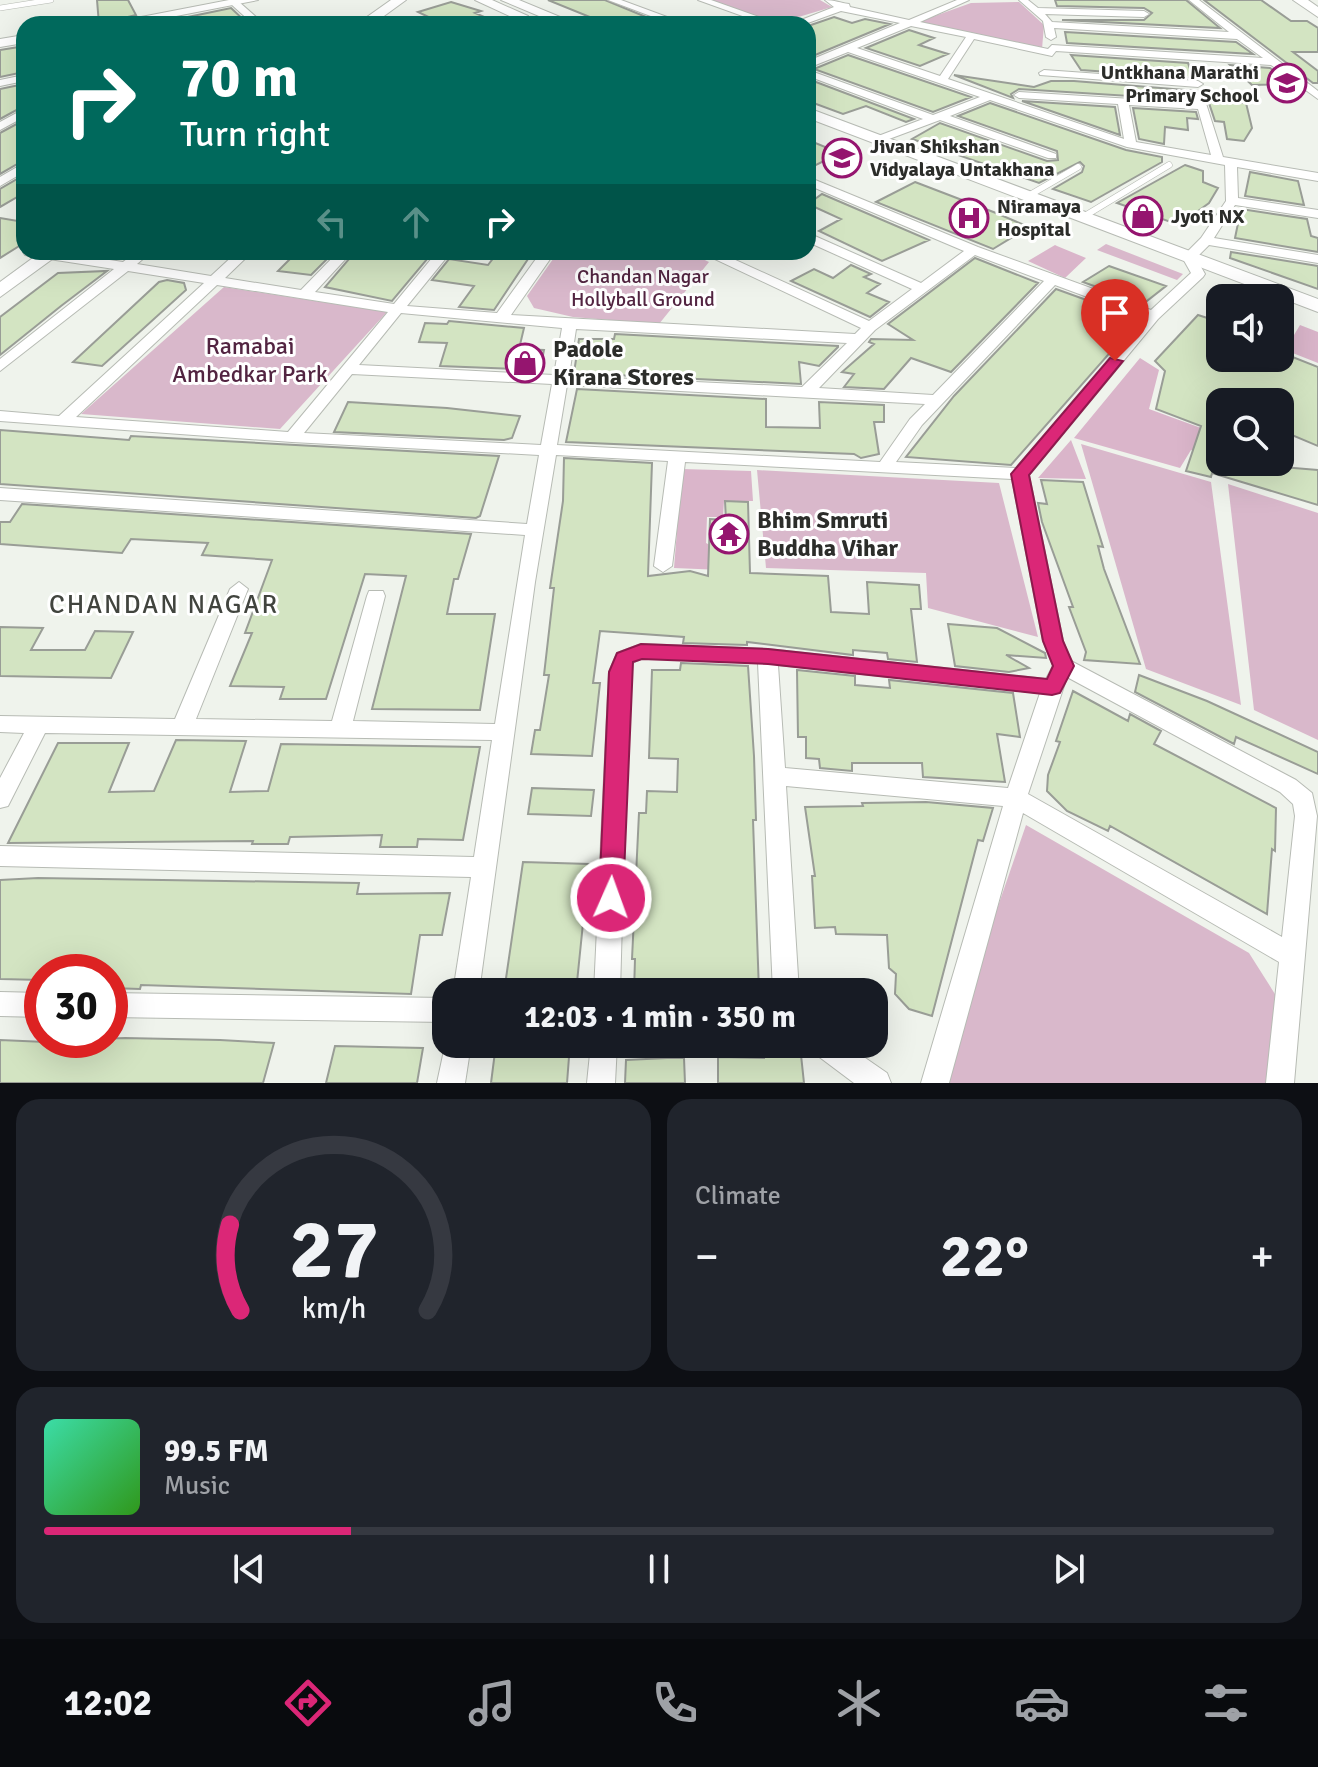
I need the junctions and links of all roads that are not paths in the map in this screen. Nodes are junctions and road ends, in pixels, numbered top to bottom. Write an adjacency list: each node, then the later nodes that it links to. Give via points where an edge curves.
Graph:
1 (51, 0): 20 (lane)
2 (252, 0): 19 (main road)
3 (274, 0): 19 (main road)
4 (384, 0): 28 (main road)
5 (400, 0): 29 (main road)
6 (481, 0): 30 (main road)
7 (507, 0): 31 (main road)
8 (612, 0): 32 (street)
9 (702, 0): 33 (street)
10 (829, 0): 21 (street)
11 (861, 0): 21 (street)
12 (965, 0): 35 (street)
13 (1023, 0): 22 (street)
14 (1128, 0): 24 (street)
15 (1193, 0): 39 (street)
16 (1299, 0): 23 (main road)
17 (1312, 0): 18 (main road)
18 (1318, 4)
19 (236, 5): 25 (main road); 26 (main road); 27 (street)
20 (0, 8)
21 (841, 8): 34 (street); 35 (street)
22 (1038, 11): 24 (street); 36 (street)
23 (1318, 13)
24 (1144, 14): 37 (street)
25 (164, 16)
26 (179, 16)
27 (249, 16)
28 (361, 16)
29 (376, 16)
30 (522, 16)
31 (549, 16)
32 (658, 16)
33 (750, 16)
34 (816, 17)
35 (906, 22): 38 (street); 40 (street)
36 (1051, 25): 37 (street); 41 (street)
37 (1163, 31): 39 (street)
38 (972, 35): 41 (street); 47 (street)
39 (1242, 36): 44 (street)
40 (847, 48): 43 (street); 47 (street)
41 (1052, 51): 42 (street); 45 (street)
42 (1195, 59): 44 (street); 48 (street)
43 (816, 62)
44 (1273, 62): 50 (street)
45 (1044, 73): 48 (street); 49 (street)
46 (816, 76): 56 (street)
47 (943, 79): 51 (street)
48 (1198, 84): 54 (street)
49 (1019, 95): 52 (street); 53 (street)
50 (1318, 96)
51 (989, 97): 53 (street); 56 (street)
52 (1123, 101): 54 (street); 59 (street)
53 (1008, 102): 59 (street)
54 (1200, 106): 61 (street)
55 (816, 116): 58 (main road)
56 (937, 117): 58 (street); 60 (street)
57 (816, 127): 83 (main road)
58 (877, 140): 66 (main road)
59 (1131, 145): 61 (street)
60 (1052, 156)
61 (1225, 163): 64 (street); 67 (street)
62 (1169, 165): 69 (lane)
63 (1078, 167): 66 (lane)
64 (1318, 177)
65 (816, 184): 72 (street)
66 (1028, 196): 69 (main road)
67 (1232, 201): 68 (street); 71 (street)
68 (1318, 214)
69 (1083, 217): 83 (main road)
70 (816, 241): 89 (street)
71 (1206, 241): 73 (street); 83 (street)
72 (973, 250): 86 (street); 89 (street)
73 (1318, 259)
74 (27, 260): 85 (main road)
75 (33, 260): 90 (main road)
76 (80, 260): 84 (street)
77 (134, 260): 84 (street)
78 (237, 260): 87 (street)
79 (337, 260): 91 (street)
80 (438, 260): 93 (street)
81 (542, 260): 96 (street)
82 (724, 260): 99 (street)
83 (1194, 266): 88 (main road); 92 (main road); 95 (street)
84 (124, 268): 87 (street); 101 (street)
85 (0, 274)
86 (1052, 280): 95 (street); 105 (street)
87 (215, 281): 91 (street); 107 (street)
88 (1229, 284)
89 (921, 288): 99 (street)
90 (0, 291)
91 (304, 295): 93 (street)
92 (1318, 306)
93 (398, 309): 96 (street); 102 (street)
94 (1294, 312): 97 (main road)
95 (1153, 316): 112 (street)
96 (502, 317): 98 (street)
97 (1318, 321)
98 (570, 324): 100 (street); 103 (street)
99 (870, 327): 100 (street)
100 (859, 339): 104 (street)
101 (0, 366)
102 (347, 369): 103 (street); 108 (street)
103 (560, 382): 104 (street); 109 (street)
104 (806, 392): 105 (street)
105 (939, 400): 111 (street, via 916,422)
106 (0, 416): 107 (street)
107 (63, 421): 108 (street)
108 (292, 437): 109 (street)
109 (550, 449): 110 (street); 114 (street)
110 (677, 456): 111 (street); 115 (street)
111 (884, 468): 112 (street)
112 (1020, 474): 119 (street)
113 (0, 494): 114 (street)
114 (534, 530): 124 (street)
115 (663, 566)
116 (239, 589): 122 (street)
117 (376, 596): 123 (street)
118 (768, 656): 119 (street); 125 (street); 132 (street, via 641,651 624,658 619,672)
119 (1058, 677): 126 (street); 130 (street, via 1288,786 1304,800)
120 (0, 724): 121 (street)
121 (39, 724): 122 (street); 127 (street)
122 (182, 727): 123 (street)
123 (340, 730): 124 (street)
124 (503, 732): 129 (street)
125 (775, 776): 126 (street); 133 (street)
126 (1016, 798): 130 (street); 144 (street)
127 (0, 799)
128 (0, 856): 129 (street)
129 (483, 867): 131 (street)
130 (1293, 957): 145 (street)
131 (468, 978)
132 (608, 978)
133 (785, 978)
134 (0, 1004): 135 (street)
135 (24, 1005)
136 (128, 1005): 137 (street)
137 (432, 1010)
138 (455, 1058): 141 (street)
139 (603, 1058): 142 (street)
140 (842, 1058): 143 (street)
141 (451, 1083)
142 (601, 1083)
143 (877, 1083)
144 (935, 1083)
145 (1280, 1083)

